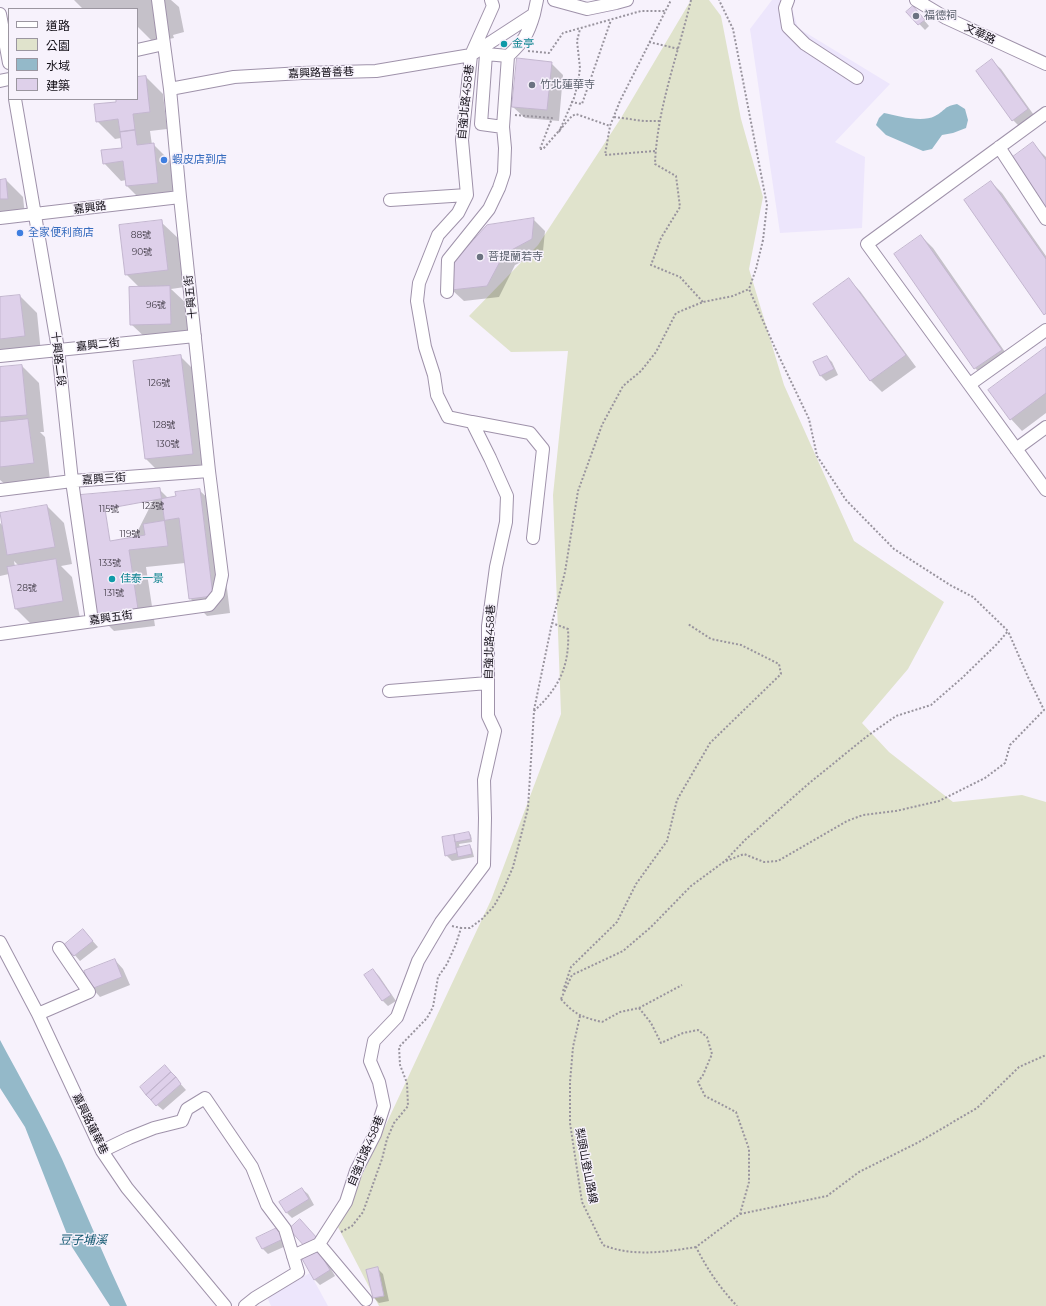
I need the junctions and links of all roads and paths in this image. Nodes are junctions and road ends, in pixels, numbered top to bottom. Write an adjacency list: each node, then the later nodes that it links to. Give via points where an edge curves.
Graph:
1 (158, 0): 17 (street, 十興五街)
2 (491, 0): 21 (street, via 493,6)
3 (537, 0): 13 (street)
4 (554, 0): 5 (street, via 587,9)
5 (627, 0)
6 (671, 0): 11 (path)
7 (691, 0): 19 (path)
8 (719, 0): 44 (path, via 732,29 767,205 763,240)
9 (788, 0): 25 (street, via 784,8 788,27 805,44)
10 (916, 0): 24 (street, 文華路, via 946,18)
11 (665, 11): 14 (path, via 641,11); 16 (path)
12 (0, 14): 23 (street)
13 (534, 14): 18 (street, via 529,30); 21 (street, 自強北路458巷)
14 (611, 20): 15 (path); 28 (path, via 582,104)
15 (580, 29): 18 (path, via 563,33 549,53 526,51); 28 (path, via 577,41 580,68)
16 (649, 42): 19 (path); 31 (path)
17 (164, 44): 20 (street); 26 (street, 十興五街)
18 (519, 46): 22 (street)
19 (679, 49): 32 (path, via 666,90)
20 (138, 50)
21 (471, 55): 26 (street, 嘉興路普善巷, via 376,71 302,72 234,77); 38 (street, 自強北路458巷, via 462,140)
22 (508, 56): 34 (street); 34 (street, 自強北路458巷, via 486,54 481,124)
23 (8, 58)
24 (1046, 64)
25 (856, 78)
26 (170, 89): 39 (street, 十興五街)
27 (15, 100): 41 (street, 十興路二段)
28 (571, 102): 35 (path)
29 (1046, 113): 36 (street)
30 (520, 114): 35 (path, via 552,118 540,149 542,150)
31 (614, 117): 32 (path); 33 (path)
32 (660, 121): 37 (path)
33 (610, 126): 35 (path, via 576,114); 37 (path, via 605,155)
34 (503, 127): 45 (street, via 504,173 499,188 489,209 448,260)
35 (559, 132)
36 (999, 147): 43 (street); 51 (street, via 867,244)
37 (655, 151): 46 (path, via 655,164 676,176 680,207 661,238 652,265 680,277)
38 (467, 195): 40 (street); 52 (street, via 458,213 438,235 419,284 417,301 437,394 448,417)
39 (180, 197): 41 (street, 嘉興路); 48 (street, 十興五街)
40 (390, 200)
41 (34, 214): 42 (street, 嘉興路); 49 (street, 十興路二段)
42 (0, 218)
43 (1046, 219)
44 (749, 289): 46 (path, via 733,296); 64 (path, via 809,419 817,456 846,500 894,549 973,597)
45 (447, 292)
46 (703, 302): 62 (path, via 676,313 656,352 641,371 623,386 602,425 578,491 565,572)
47 (1046, 330): 51 (street)
48 (195, 336): 49 (street, 嘉興二街); 55 (street, 十興五街)
49 (58, 349): 50 (street, 嘉興二街); 56 (street, 十興路二段)
50 (0, 356)
51 (970, 384): 54 (street)
52 (472, 422): 59 (street, via 530,433 543,449); 66 (street, 自強北路458巷, via 507,496 506,522 496,567 488,626)
53 (1046, 427): 54 (street)
54 (1016, 449): 58 (street)
55 (209, 471): 56 (street, 嘉興三街); 60 (street, 十興五街, via 222,575)
56 (72, 481): 57 (street, 嘉興三街); 61 (street, 十興路二段)
57 (0, 490)
58 (1046, 490)
59 (533, 538)
60 (218, 594): 61 (street, 嘉興五街, via 209,605)
61 (92, 621): 65 (street, 嘉興五街)
62 (552, 623): 68 (path); 68 (path, via 568,630 566,666 554,689)
63 (688, 624): 73 (path, via 711,638 741,645 779,664 781,674 710,743 677,800 667,841 636,884 617,922 571,967)
64 (1008, 631): 69 (path, via 931,705 896,716 866,737 807,785); 69 (path, via 1044,710 1010,745 1005,763 984,778 939,801 864,815 847,821 778,862 764,862 744,854)
65 (0, 634)
66 (488, 683): 67 (street); 81 (street, 自強北路458巷, via 488,716 495,731 484,780 484,864 441,922 418,961 397,1017 374,1041 370,1061 379,1082 384,1106 375,1134 356,1170 346,1202)
67 (389, 691)
68 (534, 711): 80 (path, via 528,808 513,867 494,906 470,928 461,928 447,964 438,977 433,1007 427,1018 399,1047 400,1065 407,1083 408,1106 394,1123 363,1212 352,1226)
69 (725, 861): 73 (path, via 691,886 623,951 572,975)
70 (0, 942): 75 (street, 嘉興路蓮華巷)
71 (59, 948): 75 (street, via 89,992)
72 (682, 985): 74 (path)
73 (561, 999): 76 (path, via 570,1010)
74 (639, 1008): 76 (path, via 620,1012 602,1022); 79 (path, via 651,1023 661,1043 682,1033 698,1030 707,1037 712,1054 698,1082 706,1096 736,1112 749,1148 749,1182)
75 (38, 1014): 78 (street, 嘉興路蓮華巷)
76 (580, 1016): 82 (path, 梨頭山登山路線, via 573,1047 570,1123 582,1202 592,1224 603,1245 612,1249 660,1253)
77 (1046, 1056): 79 (path, via 1019,1067 977,1108 860,1172 827,1196)
78 (102, 1151): 83 (street, via 154,1128 182,1121 187,1108 205,1098 252,1168 267,1205 285,1229); 85 (street, 嘉興路蓮華巷, via 127,1188)
79 (740, 1214): 82 (path)
80 (339, 1233)
81 (319, 1244): 83 (street); 84 (street)
82 (696, 1247): 87 (path, via 717,1282)
83 (293, 1256): 86 (street, via 298,1272)
84 (366, 1300)
85 (225, 1306)
86 (245, 1306)
87 (737, 1306)

